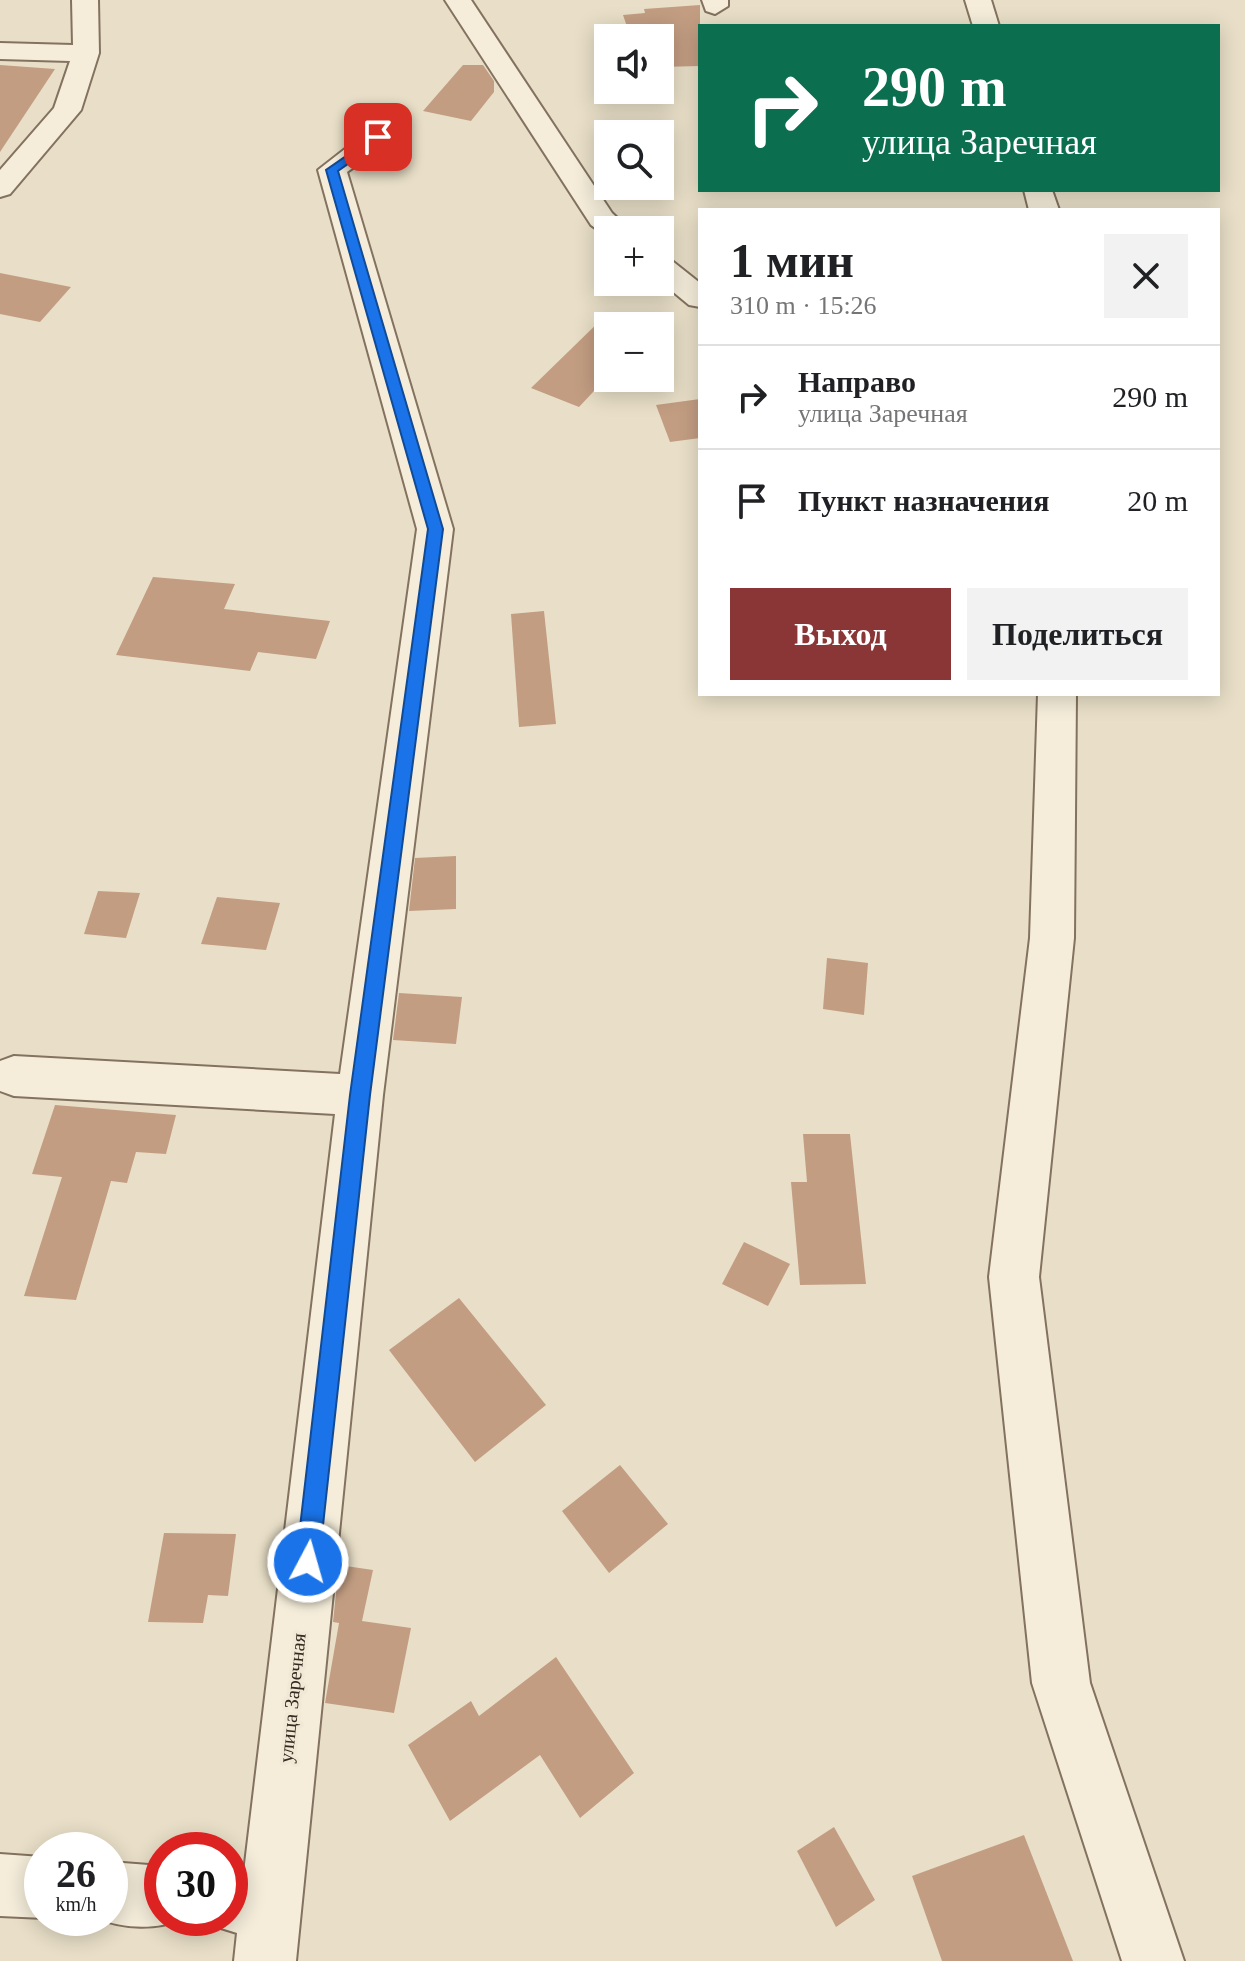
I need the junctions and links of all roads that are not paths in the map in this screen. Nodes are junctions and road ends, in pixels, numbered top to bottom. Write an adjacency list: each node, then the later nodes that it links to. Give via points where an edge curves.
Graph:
1 (85, 0): 6 (street)
2 (458, 0): 9 (street)
3 (978, 0): 4 (street)
4 (985, 24)
5 (0, 51): 6 (street)
6 (86, 53): 8 (street, via 67,110)
7 (378, 137): 14 (street, улица Заречная, via 332,170 435,529)
8 (0, 188)
9 (599, 216)
10 (674, 277): 11 (street)
11 (698, 296)
12 (1057, 696): 18 (street, via 1052,938 1014,1277 1061,1683)
13 (14, 1076): 14 (street)
14 (360, 1095): 17 (street, улица Заречная)
15 (0, 1885): 16 (street)
16 (24, 1887)
17 (255, 1923)
18 (1153, 1961)

